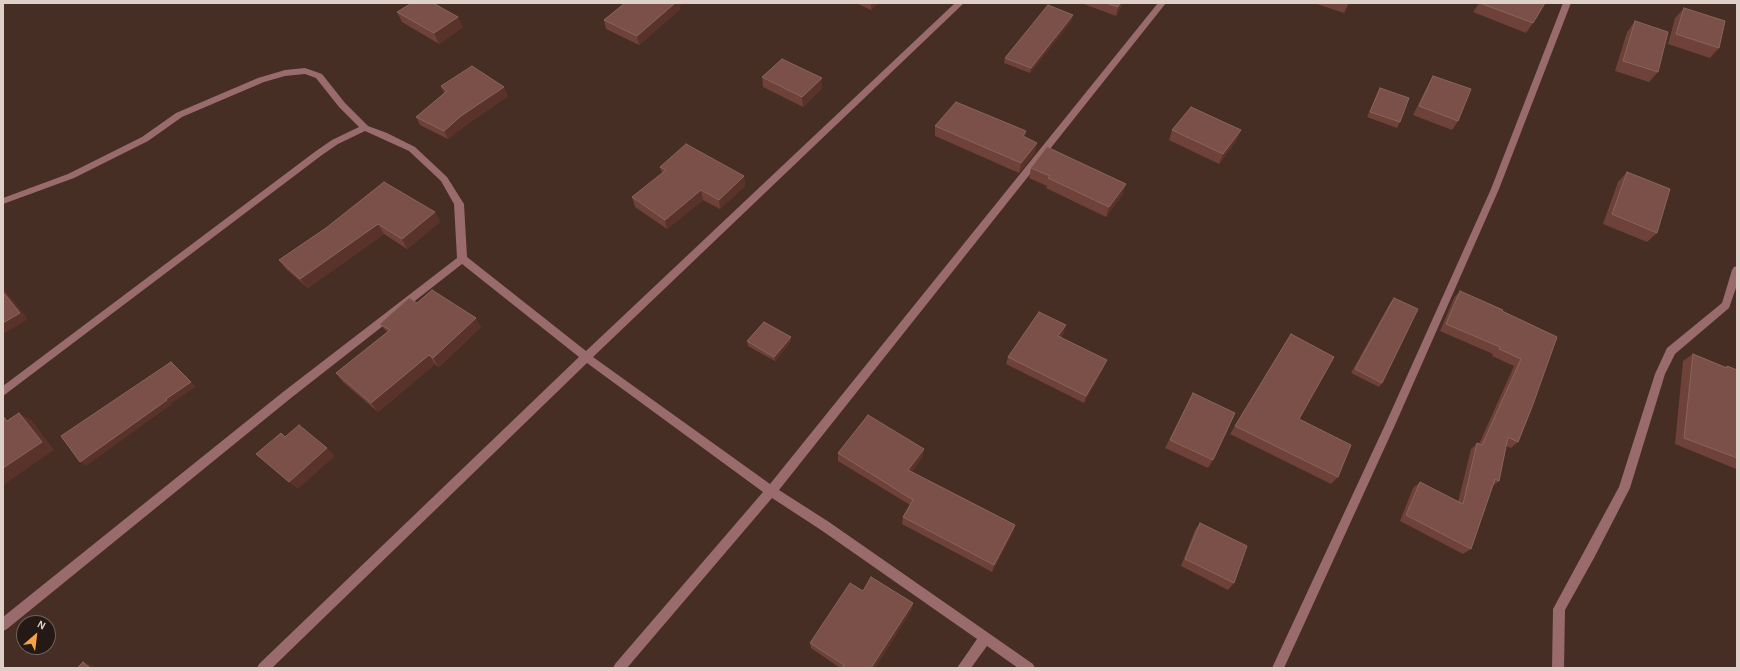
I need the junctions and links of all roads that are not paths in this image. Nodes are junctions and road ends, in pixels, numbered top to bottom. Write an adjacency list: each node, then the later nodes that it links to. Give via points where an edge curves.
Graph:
1 (960, 3): 8 (street)
2 (1162, 3): 10 (street)
3 (1567, 3): 17 (street, via 1495,190)
4 (365, 128): 5 (street, via 319,76 305,71 285,72 179,115 145,139 71,176 17,198); 6 (street, via 412,149 444,179 459,204); 9 (street, via 335,142 319,153)
5 (3, 201)
6 (462, 259): 8 (street); 11 (street, via 287,395)
7 (1737, 270): 18 (street, via 1726,305 1671,351 1660,374 1624,488 1559,609)
8 (586, 356): 10 (street); 13 (street)
9 (3, 392)
10 (771, 490): 12 (street); 14 (street)
11 (3, 625)
12 (985, 638): 15 (street); 16 (street)
13 (263, 668)
14 (619, 668)
15 (963, 668)
16 (1029, 668)
17 (1278, 668)
18 (1558, 668)

